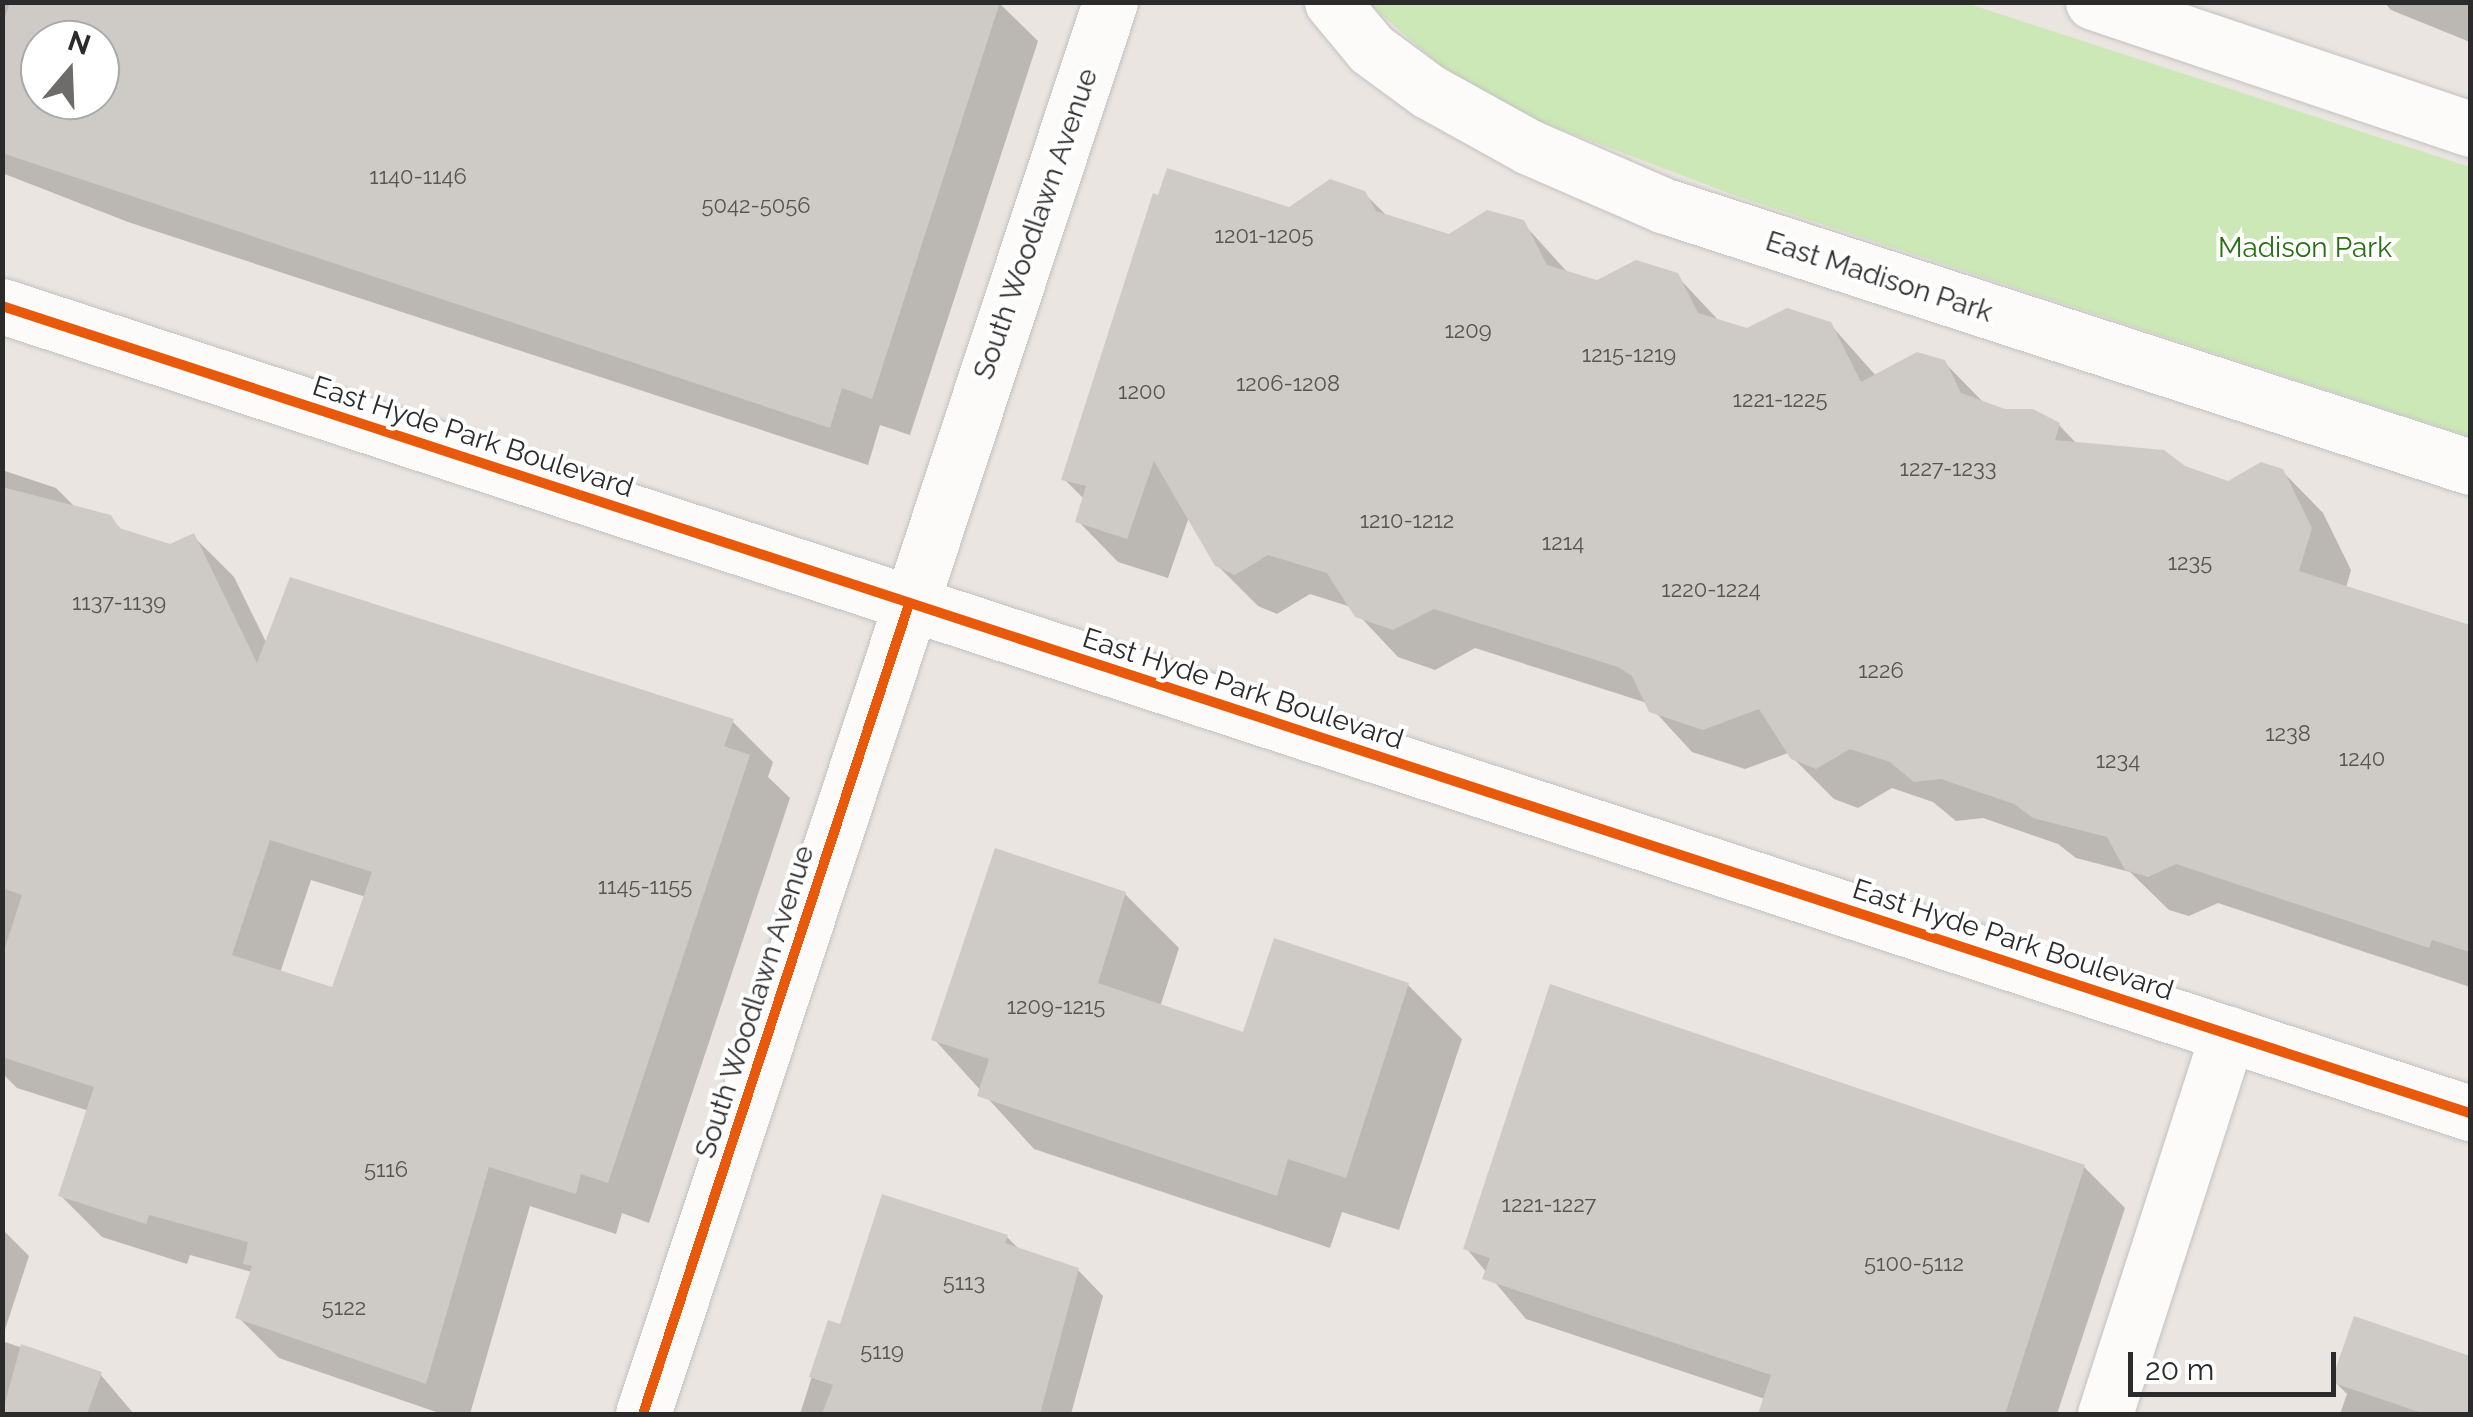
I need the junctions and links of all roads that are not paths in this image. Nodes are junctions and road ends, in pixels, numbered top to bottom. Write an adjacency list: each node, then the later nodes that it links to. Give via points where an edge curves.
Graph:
1 (1110, 2): 7 (street, South Woodlawn Avenue)
2 (1332, 2): 6 (street, East Madison Park, via 1371,49 1428,91 1529,148 1665,206)
3 (2093, 2): 4 (street)
4 (2470, 129)
5 (2, 306): 7 (street, East Hyde Park Boulevard)
6 (2470, 466)
7 (909, 604): 8 (street, East Hyde Park Boulevard); 10 (street, South Woodlawn Avenue)
8 (2228, 1034): 9 (street, East Hyde Park Boulevard); 11 (street)
9 (2470, 1113)
10 (643, 1414)
11 (2105, 1414)

